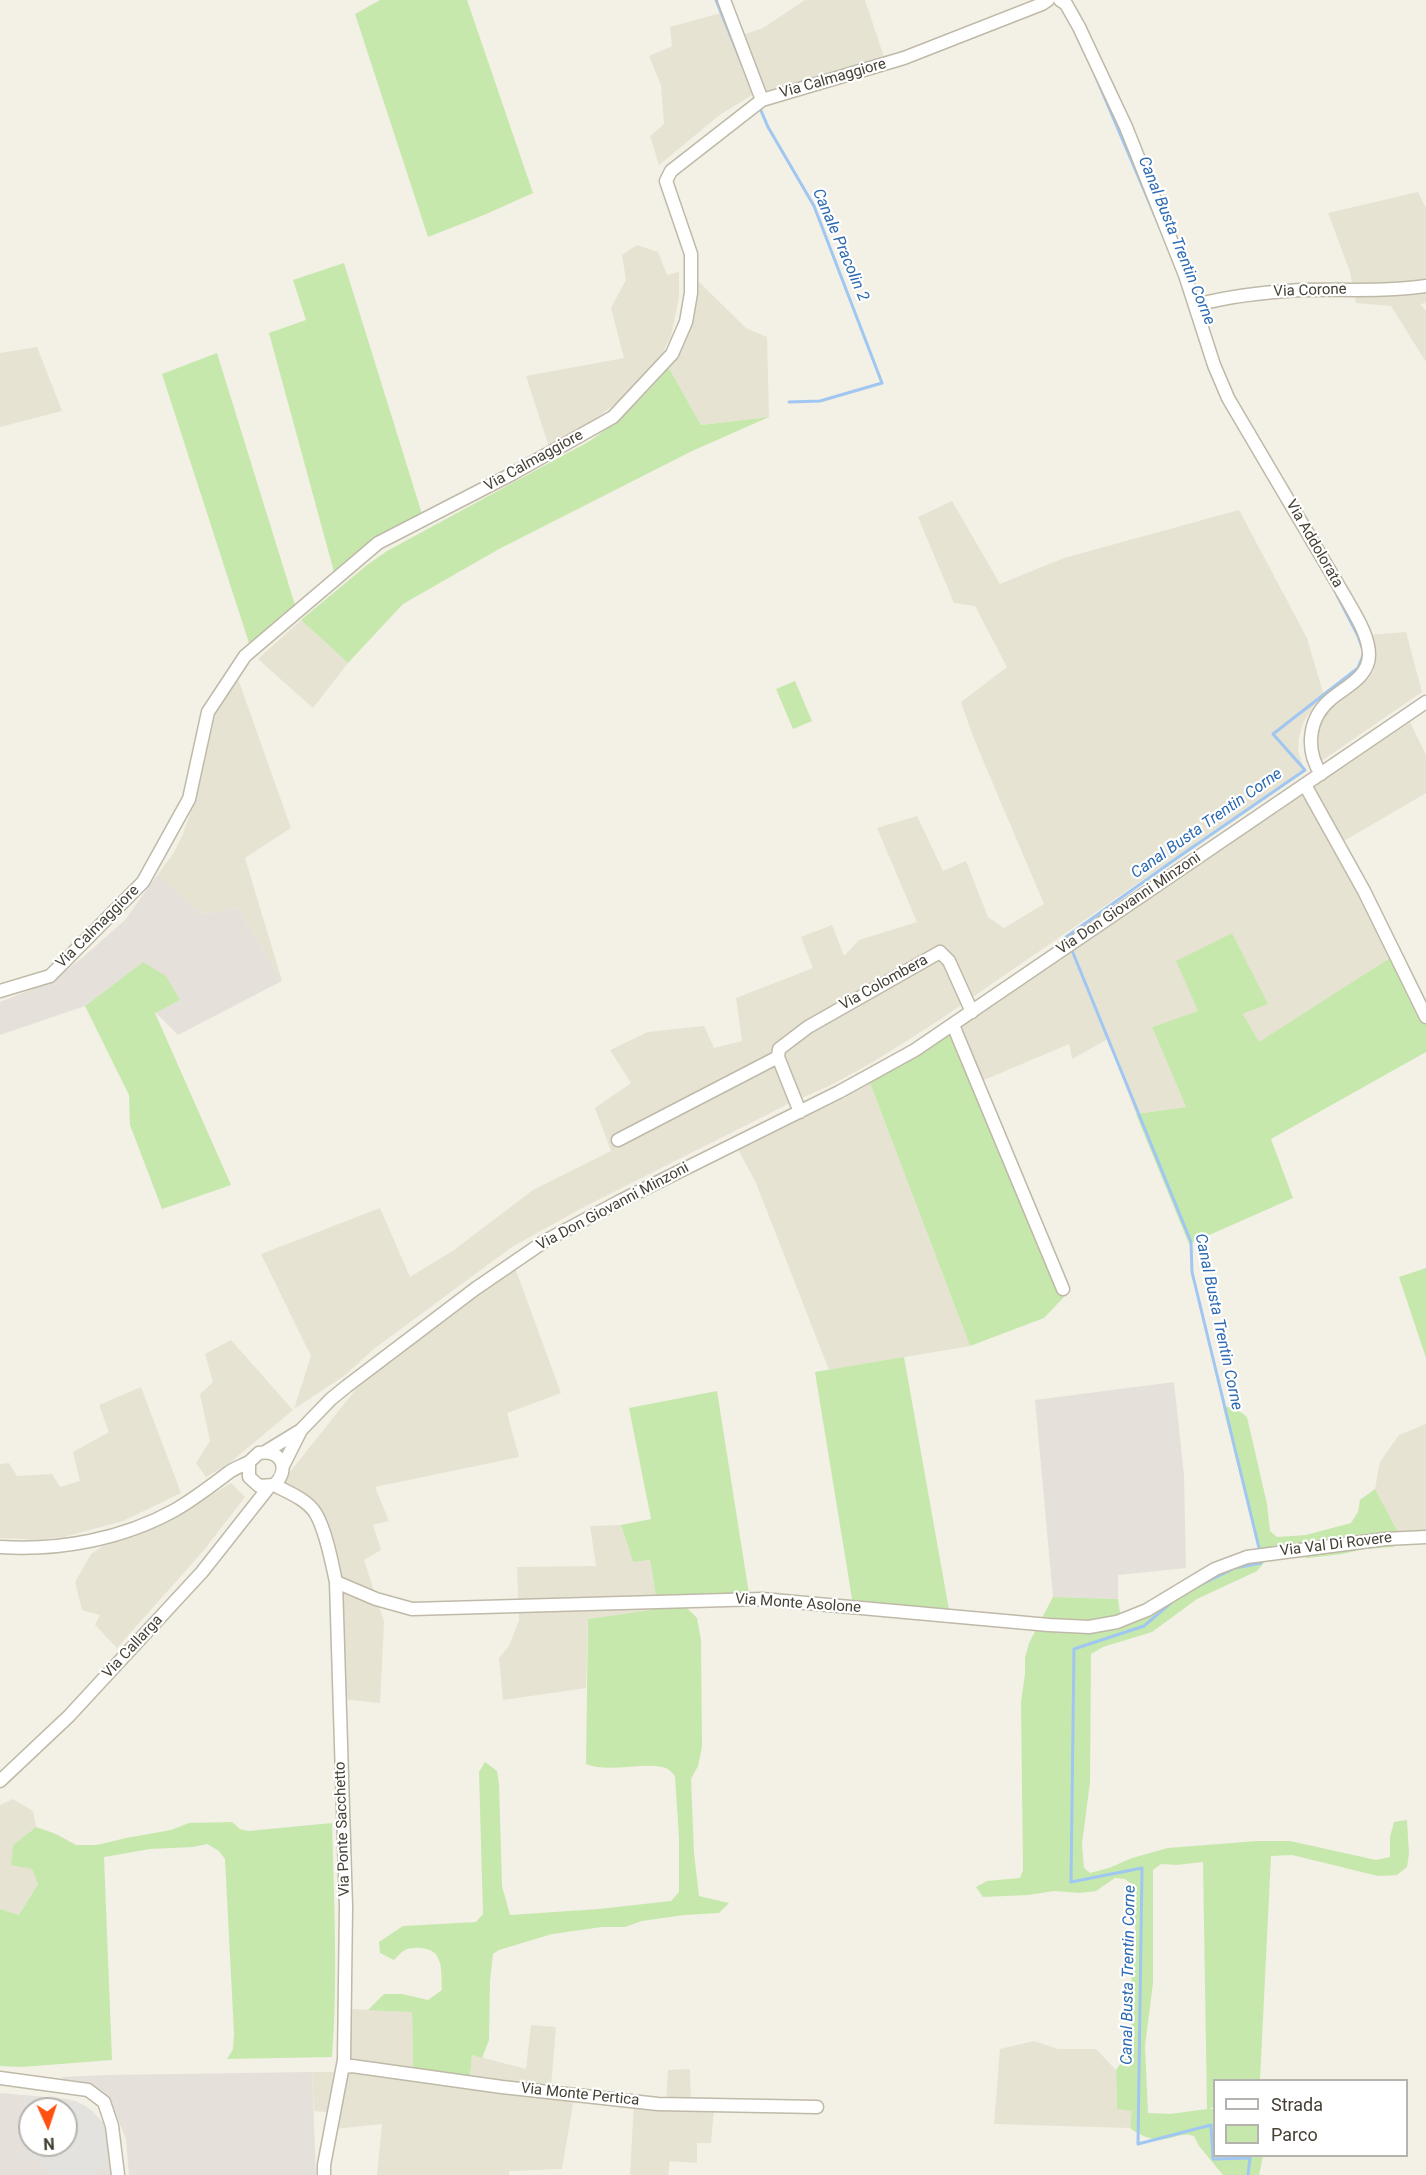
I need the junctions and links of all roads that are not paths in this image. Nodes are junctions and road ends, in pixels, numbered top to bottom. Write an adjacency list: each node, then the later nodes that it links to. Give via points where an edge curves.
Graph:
1 (724, 0): 4 (street)
2 (1048, 0): 4 (street, Via Calmaggiore, via 904,58)
3 (1060, 0): 6 (street, Via Addolorata, via 1079,27 1126,127)
4 (762, 100): 10 (street, Via Calmaggiore, via 671,171 666,181 691,254 692,293 687,322 672,354 613,417 378,543 245,656 208,712 189,799 143,882 50,976)
5 (1426, 286): 6 (street, Via Corone, via 1273,292)
6 (1196, 305): 8 (street, Via Addolorata, via 1228,398 1347,600 1366,642 1369,657 1363,673 1330,700 1312,729 1311,753)
7 (1426, 702): 8 (street, Via Don Giovanni Minzoni)
8 (1321, 774): 9 (street, Via Don Giovanni Minzoni)
9 (1305, 785): 11 (street, Via Don Giovanni Minzoni); 12 (street, via 1364,891)
10 (0, 991)
11 (972, 1012): 13 (street, Via Don Giovanni Minzoni); 14 (street, Via Colombera, via 949,962 940,952 808,1027 779,1049)
12 (1426, 1017)
13 (953, 1025): 15 (street, Via Don Giovanni Minzoni, via 878,1072); 17 (street)
14 (778, 1058): 15 (street); 16 (street, Via Colombera)
15 (800, 1112): 18 (street, Via Don Giovanni Minzoni, via 620,1201 522,1255 347,1386)
16 (618, 1140)
17 (1062, 1289)
18 (301, 1430): 19 (street); 21 (street)
19 (265, 1452): 20 (street); 21 (street, via 276,1456)
20 (249, 1462): 22 (street); 23 (street)
21 (283, 1466): 24 (street)
22 (220, 1480): 23 (street); 27 (street, via 174,1511 104,1537 51,1546)
23 (252, 1480): 24 (street); 25 (street)
24 (274, 1484): 25 (street, Via Callarga); 29 (street, Via Ponte Sacchetto, via 306,1503 316,1514)
25 (256, 1504): 30 (street, Via Callarga, via 202,1572 69,1716)
26 (1426, 1537): 28 (street, Via Val Di Rovere)
27 (0, 1547)
28 (1247, 1557): 29 (street, Via Monte Asolone, via 1215,1569 1133,1617 1089,1627 762,1599 412,1609)
29 (336, 1582): 31 (street, Via Ponte Sacchetto, via 346,1907)
30 (0, 1781)
31 (344, 2067): 33 (street, Via Monte Pertica, via 658,2104); 35 (street, Via Ponte Sacchetto)
32 (0, 2078): 34 (street, via 88,2090 104,2102 112,2126)
33 (817, 2106)
34 (118, 2175)
35 (324, 2175)

